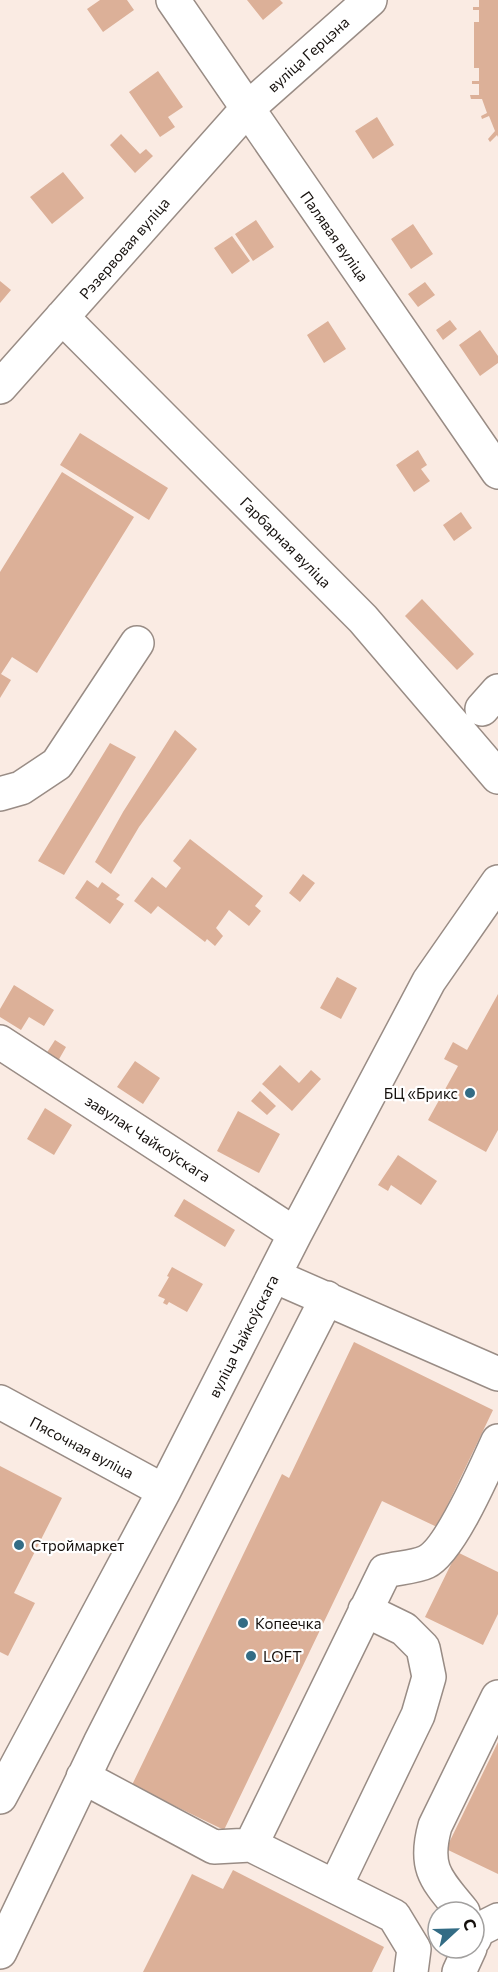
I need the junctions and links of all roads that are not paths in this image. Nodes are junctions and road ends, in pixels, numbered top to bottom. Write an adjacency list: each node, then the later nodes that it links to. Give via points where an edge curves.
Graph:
1 (173, 0): 3 (street, Палявая вуліца)
2 (370, 0): 3 (street, вуліца Герцэна)
3 (247, 109): 4 (street, Рэзервовая вуліца); 6 (street, Палявая вуліца)
4 (62, 317): 5 (street, Рэзервовая вуліца); 8 (street, Гарбарная вуліца, via 363,619)
5 (0, 387)
6 (498, 472)
7 (137, 643): 9 (street, via 57,764 21,789)
8 (498, 777)
9 (0, 794)
10 (493, 897): 12 (street, вуліца Чайкоўскага, via 429,981)
11 (0, 1042): 12 (street, завулак Чайкоўскага)
12 (296, 1234): 13 (street, вуліца Чайкоўскага)
13 (274, 1276): 14 (street); 18 (street, вуліца Чайкоўскага)
14 (327, 1298): 15 (street); 21 (street)
15 (498, 1374)
16 (0, 1402): 18 (street, Пясочная вуліца)
17 (498, 1441): 19 (street, via 442,1548 427,1562 385,1571)
18 (164, 1491): 22 (street, вуліца Чайкоўскага)
19 (365, 1610): 23 (street); 24 (street, via 404,1629 423,1648 429,1677 418,1714)
20 (498, 1697): 25 (street, via 435,1826 430,1845 430,1863)
21 (83, 1777): 23 (street, via 214,1846); 26 (street)
22 (0, 1797)
23 (251, 1845): 24 (street)
24 (336, 1885): 27 (street, via 394,1916 414,1949)
25 (453, 1900)
26 (0, 1952)
27 (411, 1972)

